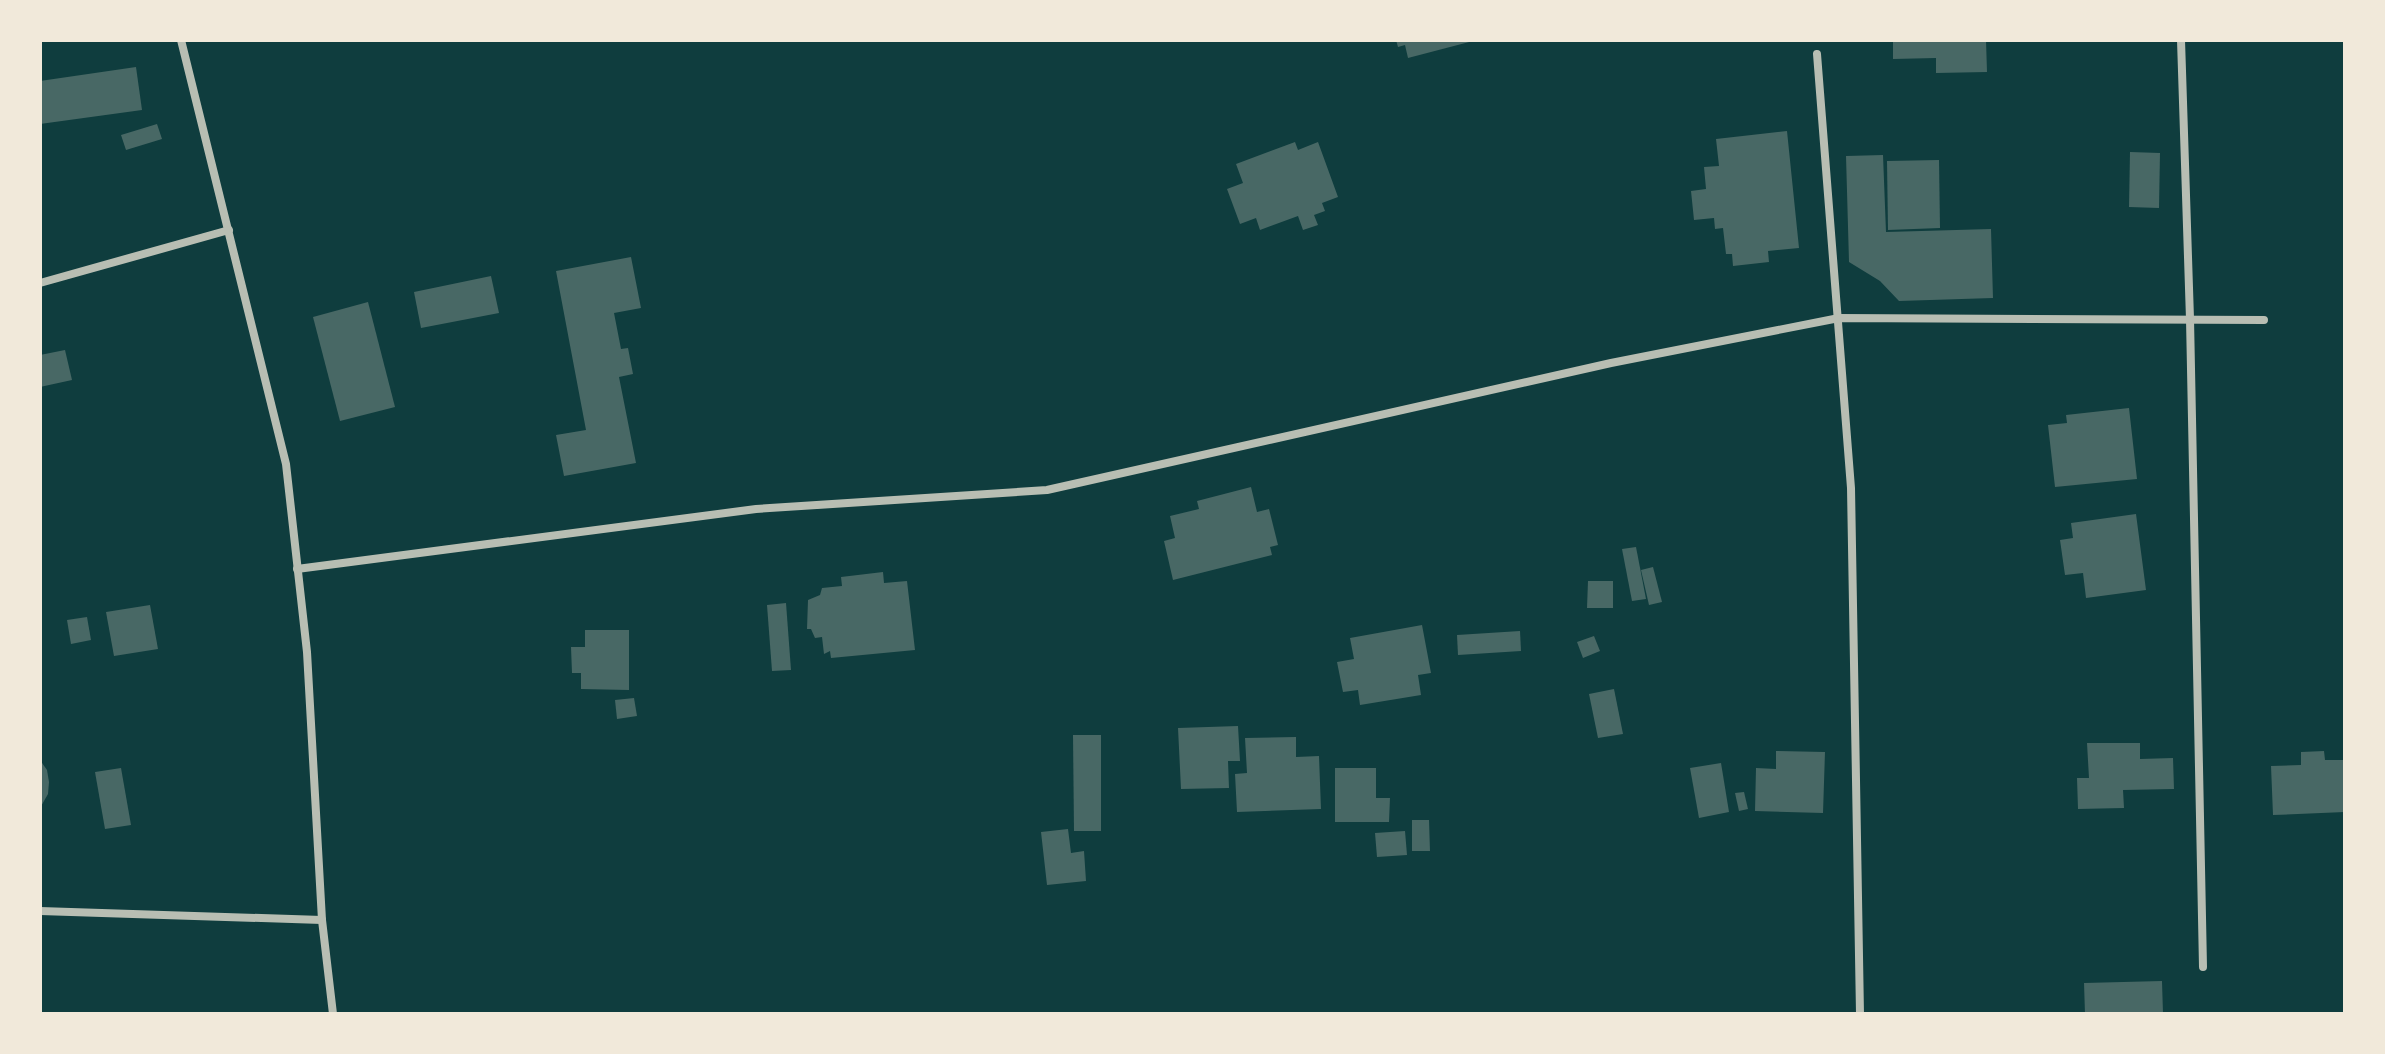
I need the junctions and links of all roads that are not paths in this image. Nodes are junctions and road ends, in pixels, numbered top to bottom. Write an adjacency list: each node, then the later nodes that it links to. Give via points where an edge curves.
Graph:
1 (181, 40): 4 (street)
2 (2181, 40): 7 (street)
3 (1817, 54): 6 (street)
4 (229, 230): 5 (street); 9 (street, via 286,464)
5 (40, 283)
6 (1839, 318): 7 (street); 9 (street, via 1611,363 1047,490 756,509); 14 (street, via 1851,488)
7 (2190, 319): 8 (street); 12 (street)
8 (2264, 320)
9 (297, 569): 11 (street, via 307,652)
10 (40, 911): 11 (street)
11 (322, 920): 13 (street)
12 (2203, 967)
13 (333, 1014)
14 (1860, 1014)

